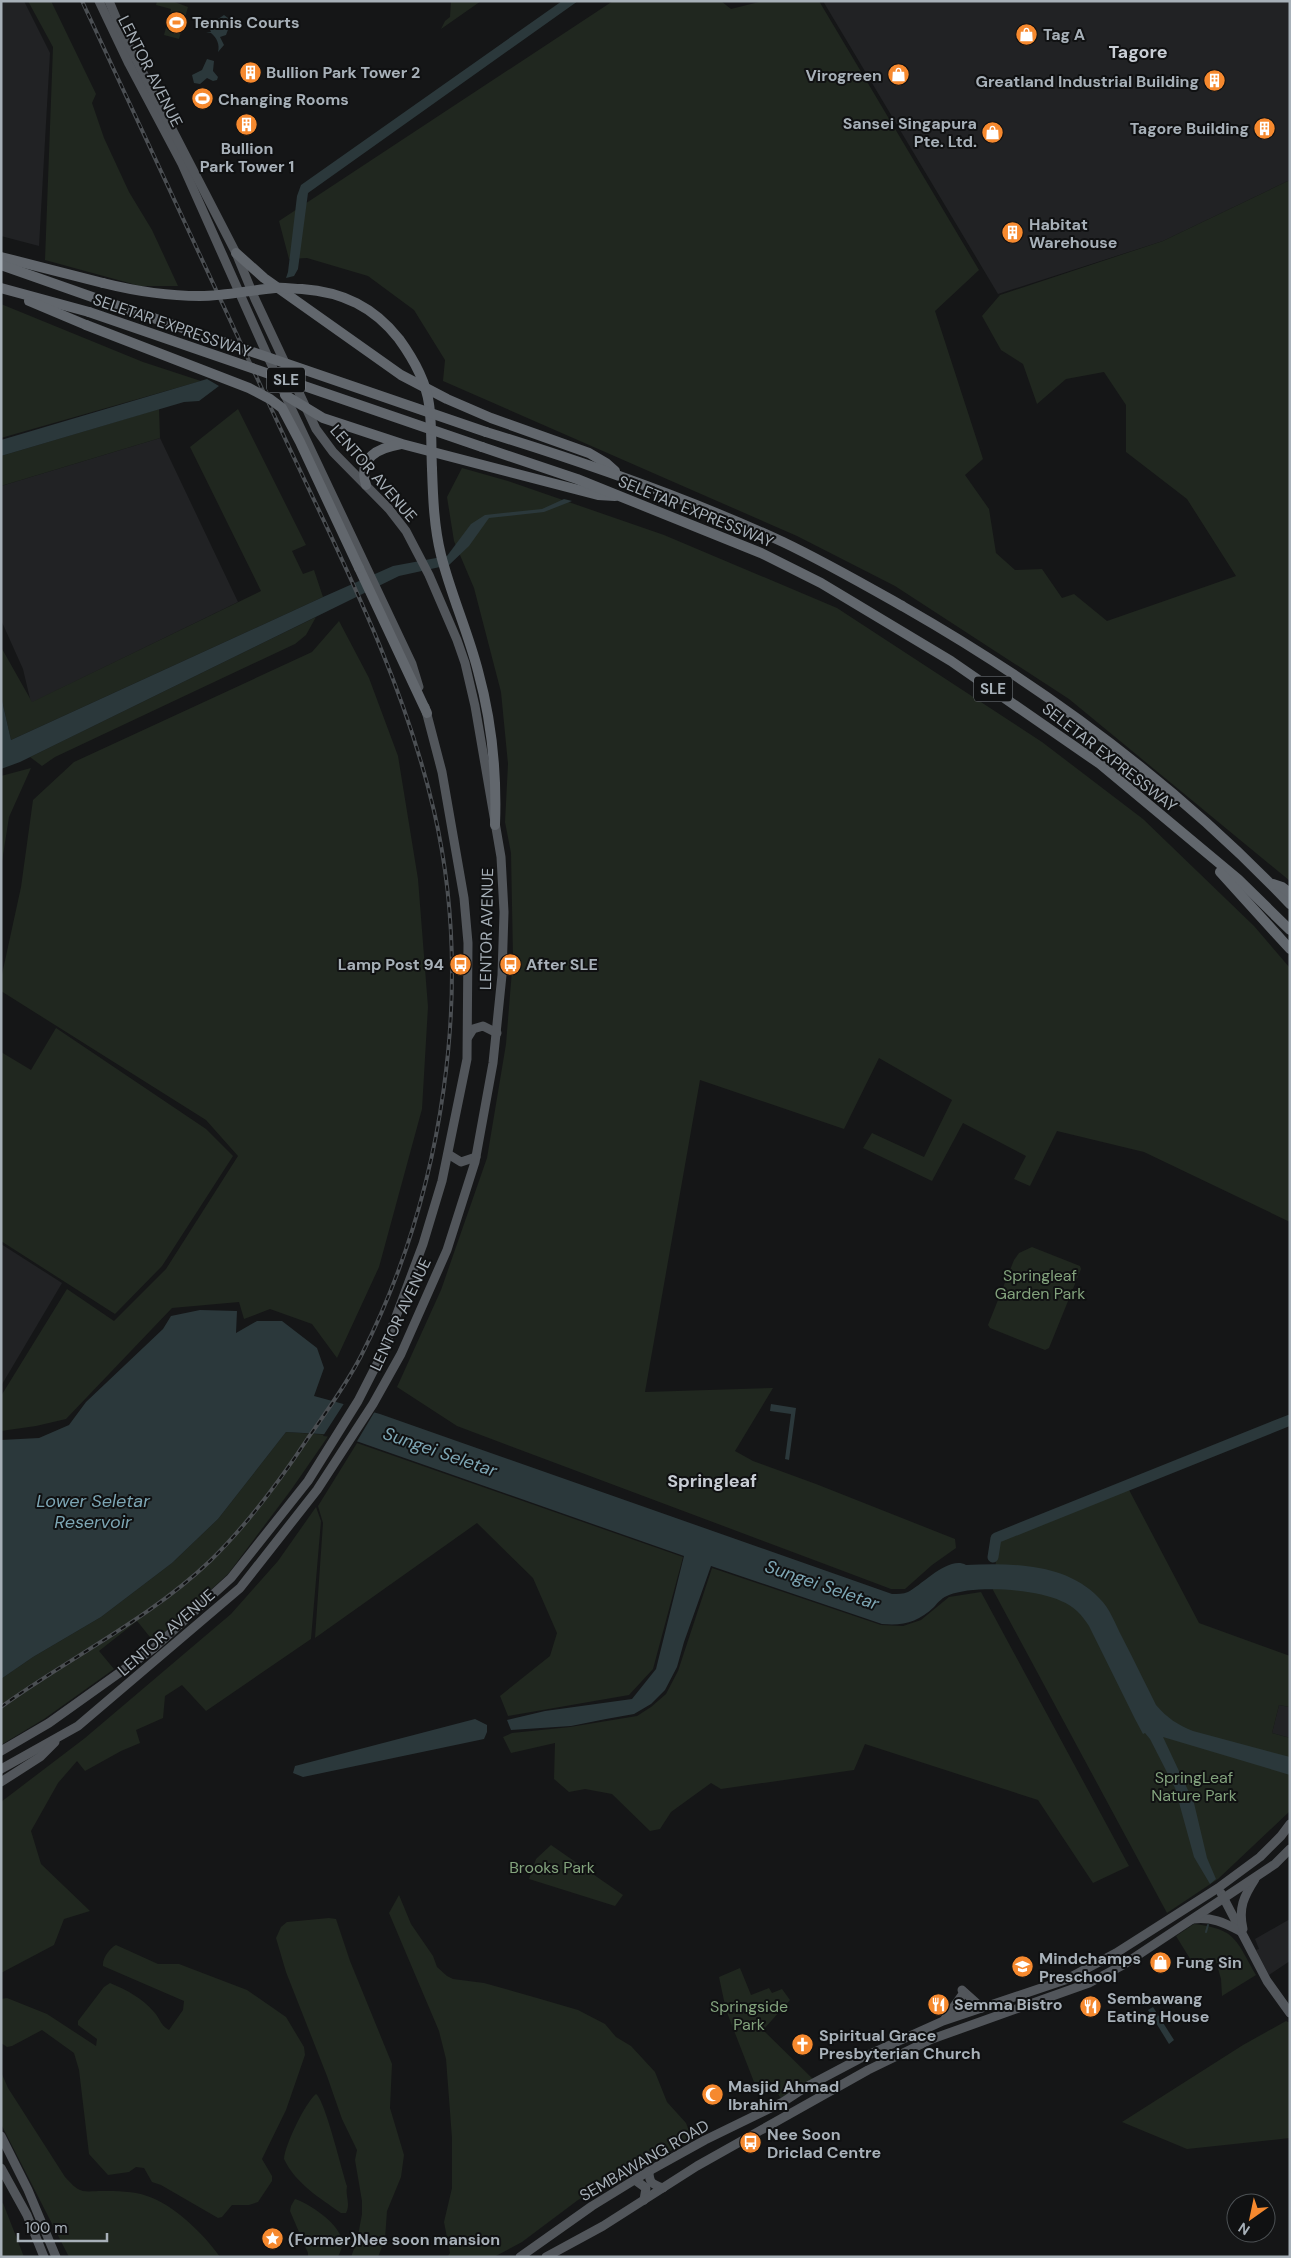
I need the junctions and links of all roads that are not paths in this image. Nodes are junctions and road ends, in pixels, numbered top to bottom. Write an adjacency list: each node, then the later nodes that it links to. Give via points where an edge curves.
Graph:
1 (99, 1): 8 (main road, LENTOR AVENUE, via 182,164)
2 (109, 1): 3 (main road, LENTOR AVENUE)
3 (236, 252): 7 (main road, LENTOR AVENUE); 12 (highway, via 264,278 401,375 492,418 589,453)
4 (1, 257): 17 (highway, bridge, via 135,291 168,296 247,293 276,288 324,291 360,304 383,320 418,372 429,404 438,538 446,574 479,673 492,737)
5 (1, 265): 12 (highway, SELETAR EXPRESSWAY / SLE, bridge)
6 (5, 289): 14 (highway, SELETAR EXPRESSWAY / SLE, bridge, via 89,312); 15 (highway, bridge, via 36,305 248,388 282,408)
7 (255, 299): 8 (main road); 10 (main road, LENTOR AVENUE)
8 (243, 303): 9 (main road, LENTOR AVENUE)
9 (285, 395): 10 (highway); 15 (main road, LENTOR AVENUE)
10 (306, 409): 11 (highway, via 323,418); 13 (main road, LENTOR AVENUE, via 326,443)
11 (402, 444): 13 (highway, via 378,450 368,459 364,470); 14 (highway, via 598,496)
12 (617, 474): 19 (highway, SELETAR EXPRESSWAY / SLE, via 783,542 966,643 1091,728 1185,806)
13 (366, 485): 17 (main road, LENTOR AVENUE, via 402,525 413,543 465,662 476,706)
14 (619, 495): 18 (highway, SELETAR EXPRESSWAY / SLE, via 761,553 821,583 951,660 1100,764)
15 (376, 596): 16 (highway)
16 (427, 713): 25 (main road, LENTOR AVENUE, via 442,772 464,898 468,943)
17 (495, 825): 24 (main road, LENTOR AVENUE, via 501,858 504,912)
18 (1206, 853): 22 (highway, SELETAR EXPRESSWAY / SLE); 23 (highway, via 1213,865)
19 (1270, 883): 20 (highway); 21 (highway, SELETAR EXPRESSWAY / SLE)
20 (1290, 894)
21 (1290, 904)
22 (1290, 930)
23 (1290, 949)
24 (497, 1033): 25 (main road, via 483,1026 477,1027); 27 (main road, LENTOR AVENUE)
25 (468, 1037): 26 (main road, LENTOR AVENUE)
26 (448, 1154): 27 (main road, via 461,1162); 29 (main road, LENTOR AVENUE, via 423,1244 382,1354 358,1401 308,1480 231,1578 154,1648 49,1723)
27 (476, 1157): 28 (main road, LENTOR AVENUE, via 446,1250 401,1354 317,1490 240,1588 78,1726)
28 (63, 1734): 30 (main road, LENTOR AVENUE); 31 (main road, via 40,1757)
29 (1, 1751)
30 (1, 1770)
31 (1, 1782)
32 (1290, 1824): 35 (main road, SEMBAWANG ROAD, via 1260,1857)
33 (1290, 1849): 34 (main road, SEMBAWANG ROAD, via 1275,1864)
34 (1258, 1874): 36 (main road, SEMBAWANG ROAD); 39 (main road, via 1242,1902)
35 (1218, 1888): 36 (main road); 40 (main road, SEMBAWANG ROAD, via 1083,1971)
36 (1224, 1898): 37 (main road, SEMBAWANG ROAD); 38 (main road)
37 (1189, 1920): 38 (main road, via 1217,1919); 47 (main road, SEMBAWANG ROAD, via 1124,1965 1089,1983 932,2039 868,2070)
38 (1240, 1931): 39 (main road)
39 (1245, 1943): 41 (main road, via 1277,1998)
40 (982, 2008): 42 (main road, SEMBAWANG ROAD); 42 (main road, via 963,1992)
41 (1290, 2013)
42 (944, 2021): 45 (main road, SEMBAWANG ROAD, via 859,2059)
43 (1, 2136): 50 (main road)
44 (1, 2168): 49 (main road, via 27,2215)
45 (649, 2172): 46 (main road, SEMBAWANG ROAD); 47 (main road, via 652,2184)
46 (635, 2180): 48 (main road, via 646,2188); 51 (main road, SEMBAWANG ROAD)
47 (663, 2188): 48 (main road, SEMBAWANG ROAD)
48 (644, 2200): 52 (main road, SEMBAWANG ROAD)
49 (44, 2257)
50 (56, 2257)
51 (520, 2257)
52 (546, 2257)

